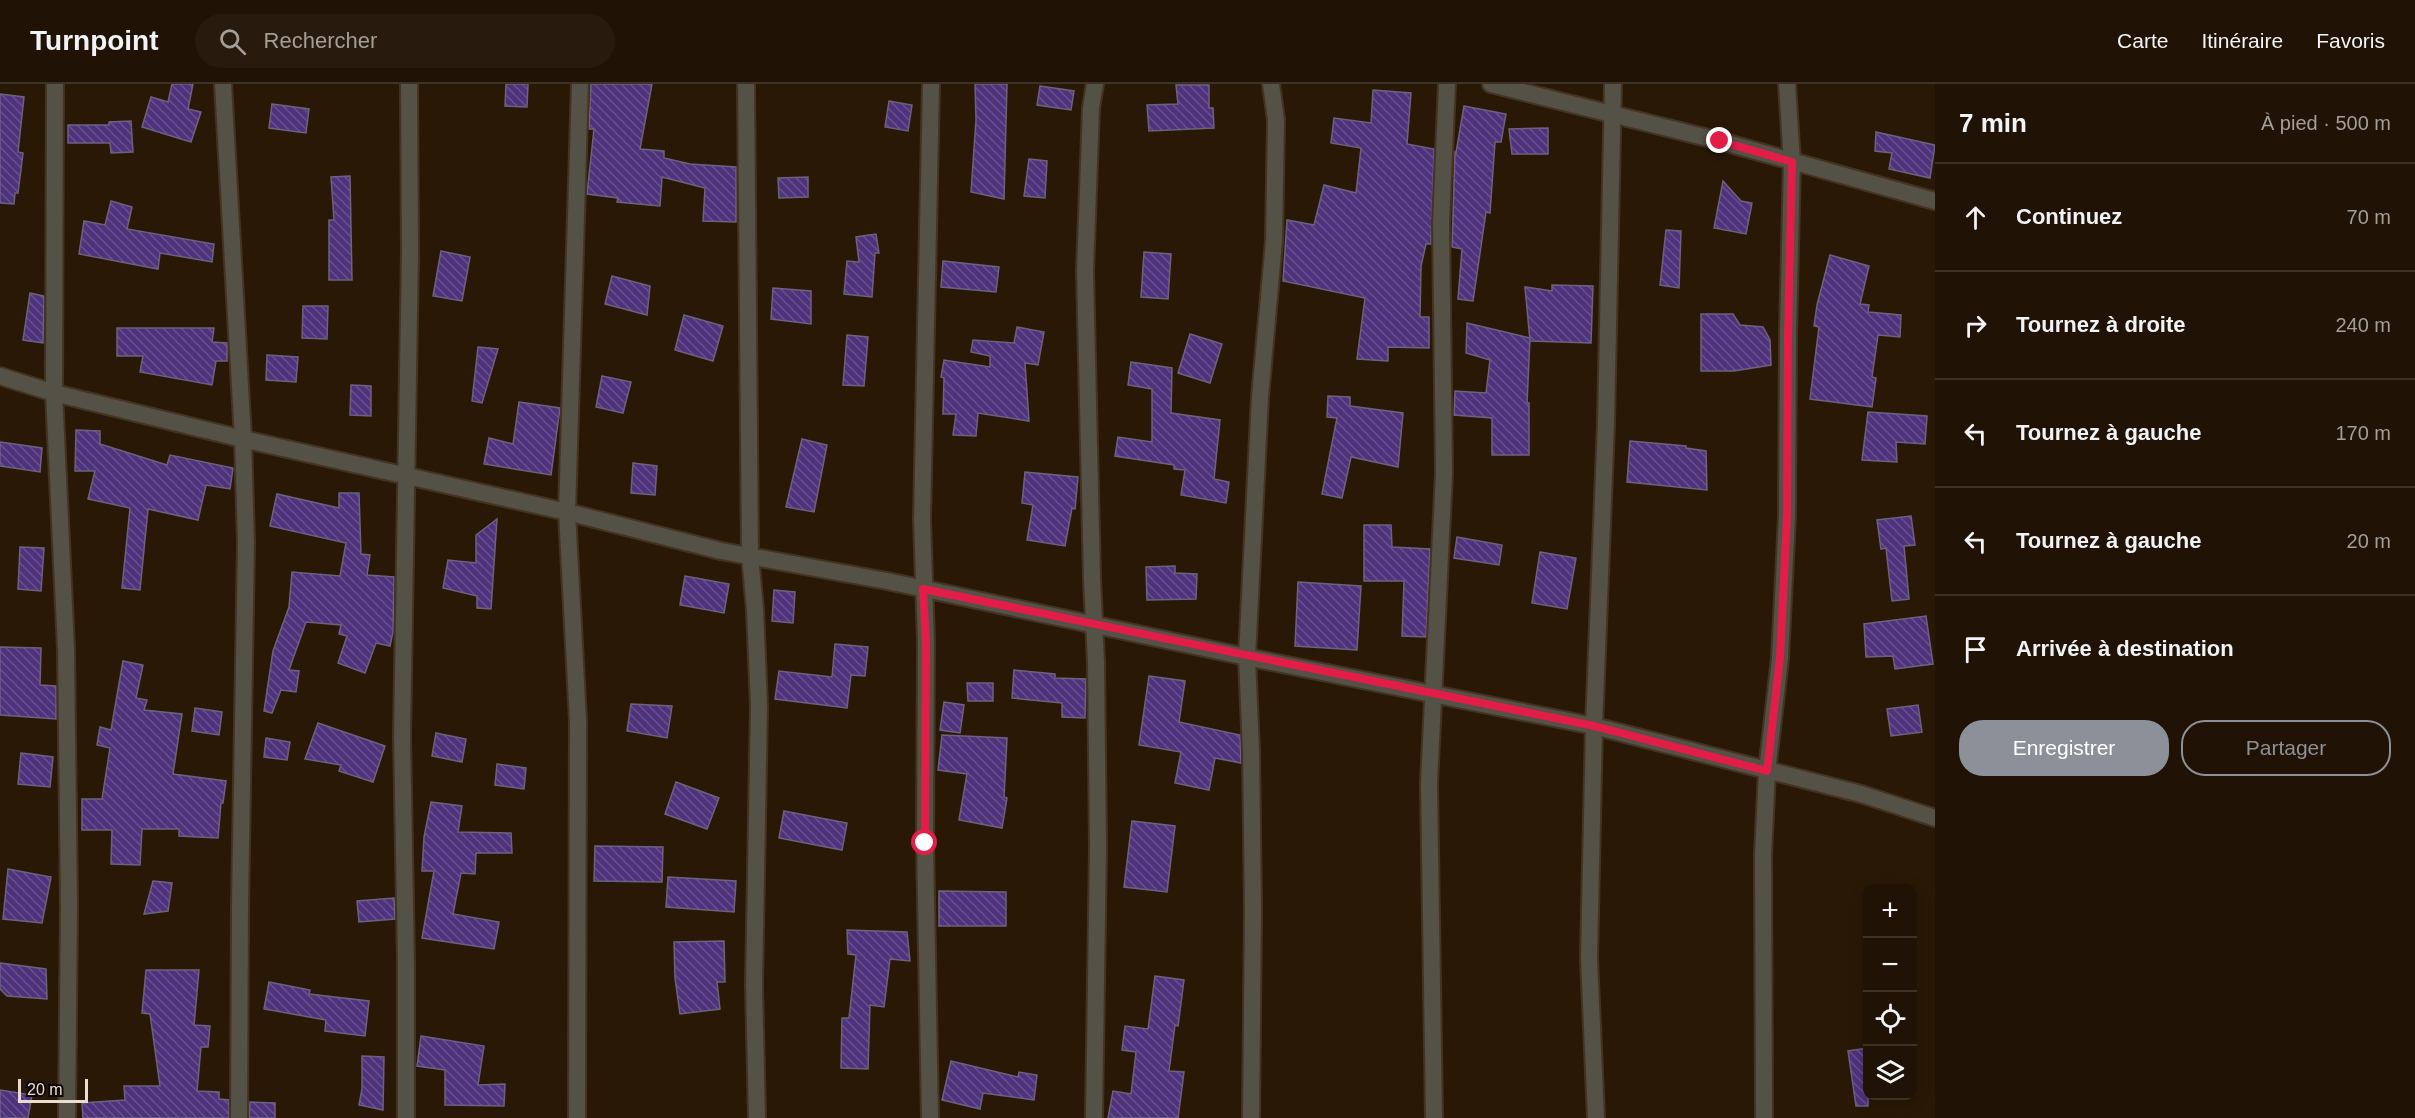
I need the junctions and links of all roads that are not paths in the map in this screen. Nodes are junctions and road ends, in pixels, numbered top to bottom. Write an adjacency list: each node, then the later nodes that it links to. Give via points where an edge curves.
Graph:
1 (55, 84): 17 (street)
2 (223, 84): 18 (street)
3 (409, 84): 19 (street)
4 (580, 84): 20 (street)
5 (746, 84): 21 (street)
6 (931, 84): 22 (street)
7 (1095, 84): 23 (street, via 1085,271)
8 (1271, 84): 24 (street, via 1276,120 1274,241 1260,397)
9 (1448, 84): 25 (street, via 1441,223 1444,473)
10 (1491, 84): 13 (street)
11 (1613, 84): 13 (street)
12 (1787, 84): 14 (street)
13 (1614, 116): 14 (street); 26 (street)
14 (1792, 162): 15 (street); 27 (street, via 1787,528 1780,658)
15 (1935, 201)
16 (0, 375): 17 (street)
17 (54, 393): 18 (street); 29 (street, via 66,649)
18 (243, 439): 19 (street); 30 (street, via 246,543)
19 (407, 477): 20 (street); 31 (street, via 402,736)
20 (567, 512): 21 (street); 32 (street, via 578,721)
21 (750, 556): 22 (street); 33 (street, via 759,706 754,985)
22 (923, 589): 23 (street); 34 (street)
23 (1096, 624): 24 (street); 35 (street)
24 (1247, 657): 25 (street); 36 (street, via 1251,751)
25 (1433, 693): 26 (street); 37 (street, via 1429,795)
26 (1594, 726): 27 (street); 38 (street, via 1589,958)
27 (1767, 771): 28 (street, via 1861,794); 39 (street, via 1762,855)
28 (1935, 818)
29 (67, 1118)
30 (239, 1118)
31 (406, 1118)
32 (577, 1118)
33 (757, 1118)
34 (930, 1118)
35 (1094, 1118)
36 (1251, 1118)
37 (1434, 1118)
38 (1596, 1118)
39 (1764, 1118)

